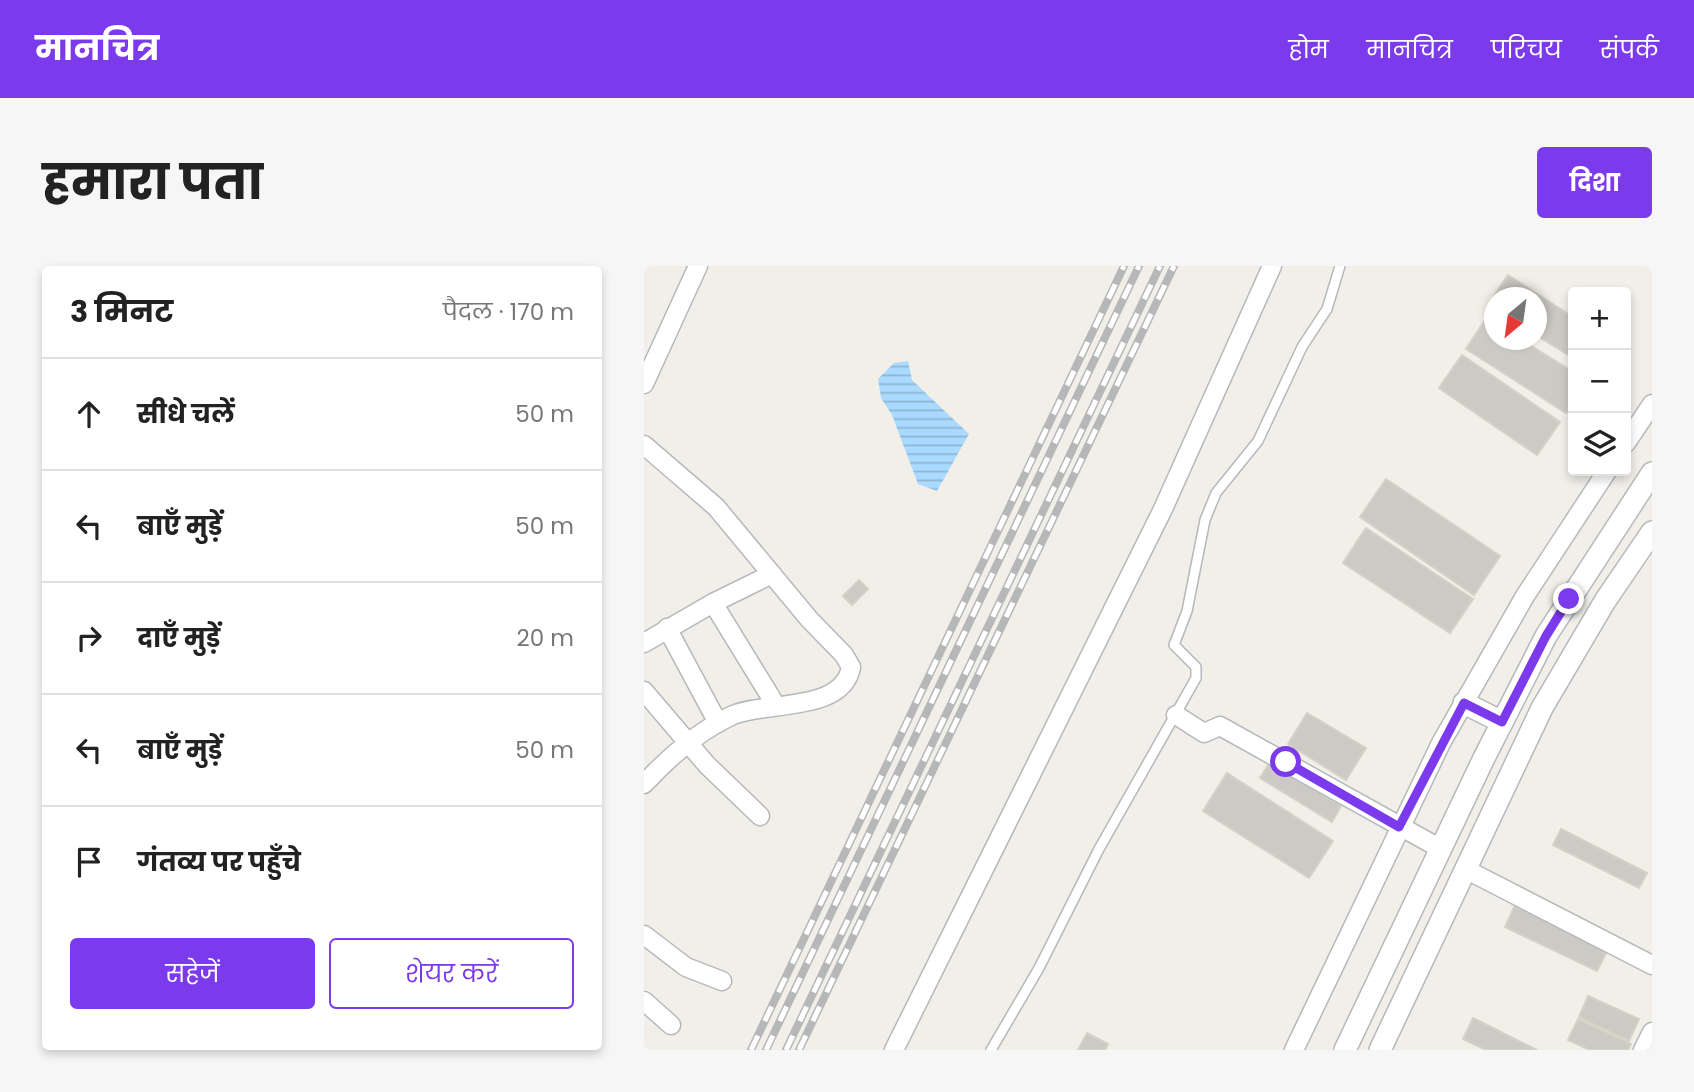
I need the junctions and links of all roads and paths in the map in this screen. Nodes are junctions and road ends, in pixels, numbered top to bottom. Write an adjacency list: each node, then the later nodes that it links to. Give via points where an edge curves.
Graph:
1 (698, 266): 4 (street)
2 (1272, 266): 33 (street, via 1163,509)
3 (1340, 266): 18 (lane, via 1327,309 1302,347 1258,440 1216,493 1205,520 1187,611 1174,645 1198,673)
4 (644, 384)
5 (1652, 404): 6 (street)
6 (1631, 436)
7 (644, 445): 11 (street, via 716,507)
8 (1652, 473): 19 (street, via 1546,636)
9 (1604, 476): 16 (street, via 1525,596)
10 (1652, 532): 26 (street, via 1542,708)
11 (772, 575): 12 (street); 17 (street, via 851,667 840,684 815,701)
12 (713, 603): 13 (street); 17 (street)
13 (667, 628): 14 (street); 20 (street)
14 (644, 643)
15 (644, 691): 21 (street)
16 (1464, 703): 19 (street); 24 (street)
17 (775, 704): 20 (street)
18 (1176, 715): 24 (street, via 1204,733 1220,726); 34 (lane)
19 (1502, 722): 25 (street)
20 (718, 723): 21 (street)
21 (689, 743): 22 (street); 23 (street)
22 (647, 773)
23 (760, 816)
24 (1399, 827): 25 (street); 35 (street)
25 (1441, 849): 36 (street)
26 (1465, 869): 28 (street); 37 (street)
27 (644, 935): 29 (street, via 686,967)
28 (1652, 965)
29 (722, 981)
30 (644, 1001): 31 (street)
31 (671, 1025)
32 (1652, 1032): 38 (street)
33 (894, 1050)
34 (991, 1050)
35 (1293, 1050)
36 (1345, 1050)
37 (1380, 1050)
38 (1643, 1050)

